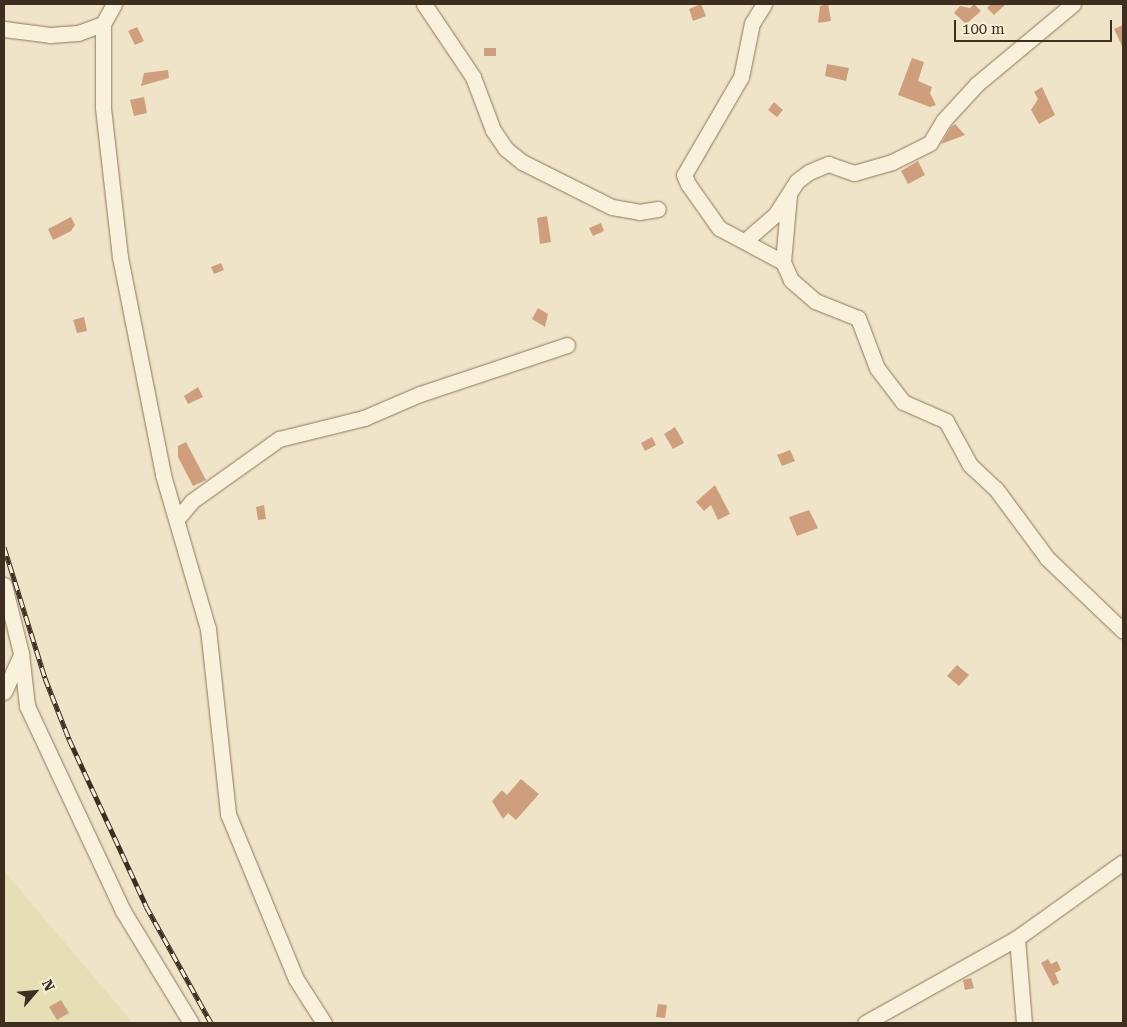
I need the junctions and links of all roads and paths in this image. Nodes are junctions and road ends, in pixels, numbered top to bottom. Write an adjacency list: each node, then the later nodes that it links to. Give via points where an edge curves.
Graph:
1 (114, 4): 5 (street)
2 (424, 4): 8 (street, via 473,77 495,136 506,149 522,162 612,207 639,212)
3 (764, 4): 9 (street, via 752,23 741,77 684,174 719,228)
4 (1073, 4): 7 (street, via 977,84 943,121 930,143 892,162 854,173 841,166 819,167 797,181)
5 (102, 24): 6 (street, via 78,34 50,35); 12 (street, via 103,108 120,257 142,380)
6 (4, 29)
7 (789, 195): 9 (street, via 776,215); 10 (street)
8 (658, 209)
9 (746, 240): 10 (street)
10 (783, 262): 14 (street, via 791,280 815,301 858,318 877,368 903,402 946,421 970,465 996,489 1047,558)
11 (567, 345): 12 (street, via 420,394 364,418 279,439 192,501)
12 (177, 519): 20 (street, via 208,629 230,822 296,979)
13 (4, 585): 15 (street)
14 (1123, 631)
15 (21, 653): 16 (street); 19 (street, via 27,706 123,911)
16 (4, 692)
17 (1123, 862): 18 (street)
18 (1017, 938): 21 (street); 22 (street)
19 (191, 1023)
20 (324, 1023)
21 (865, 1023)
22 (1024, 1023)

